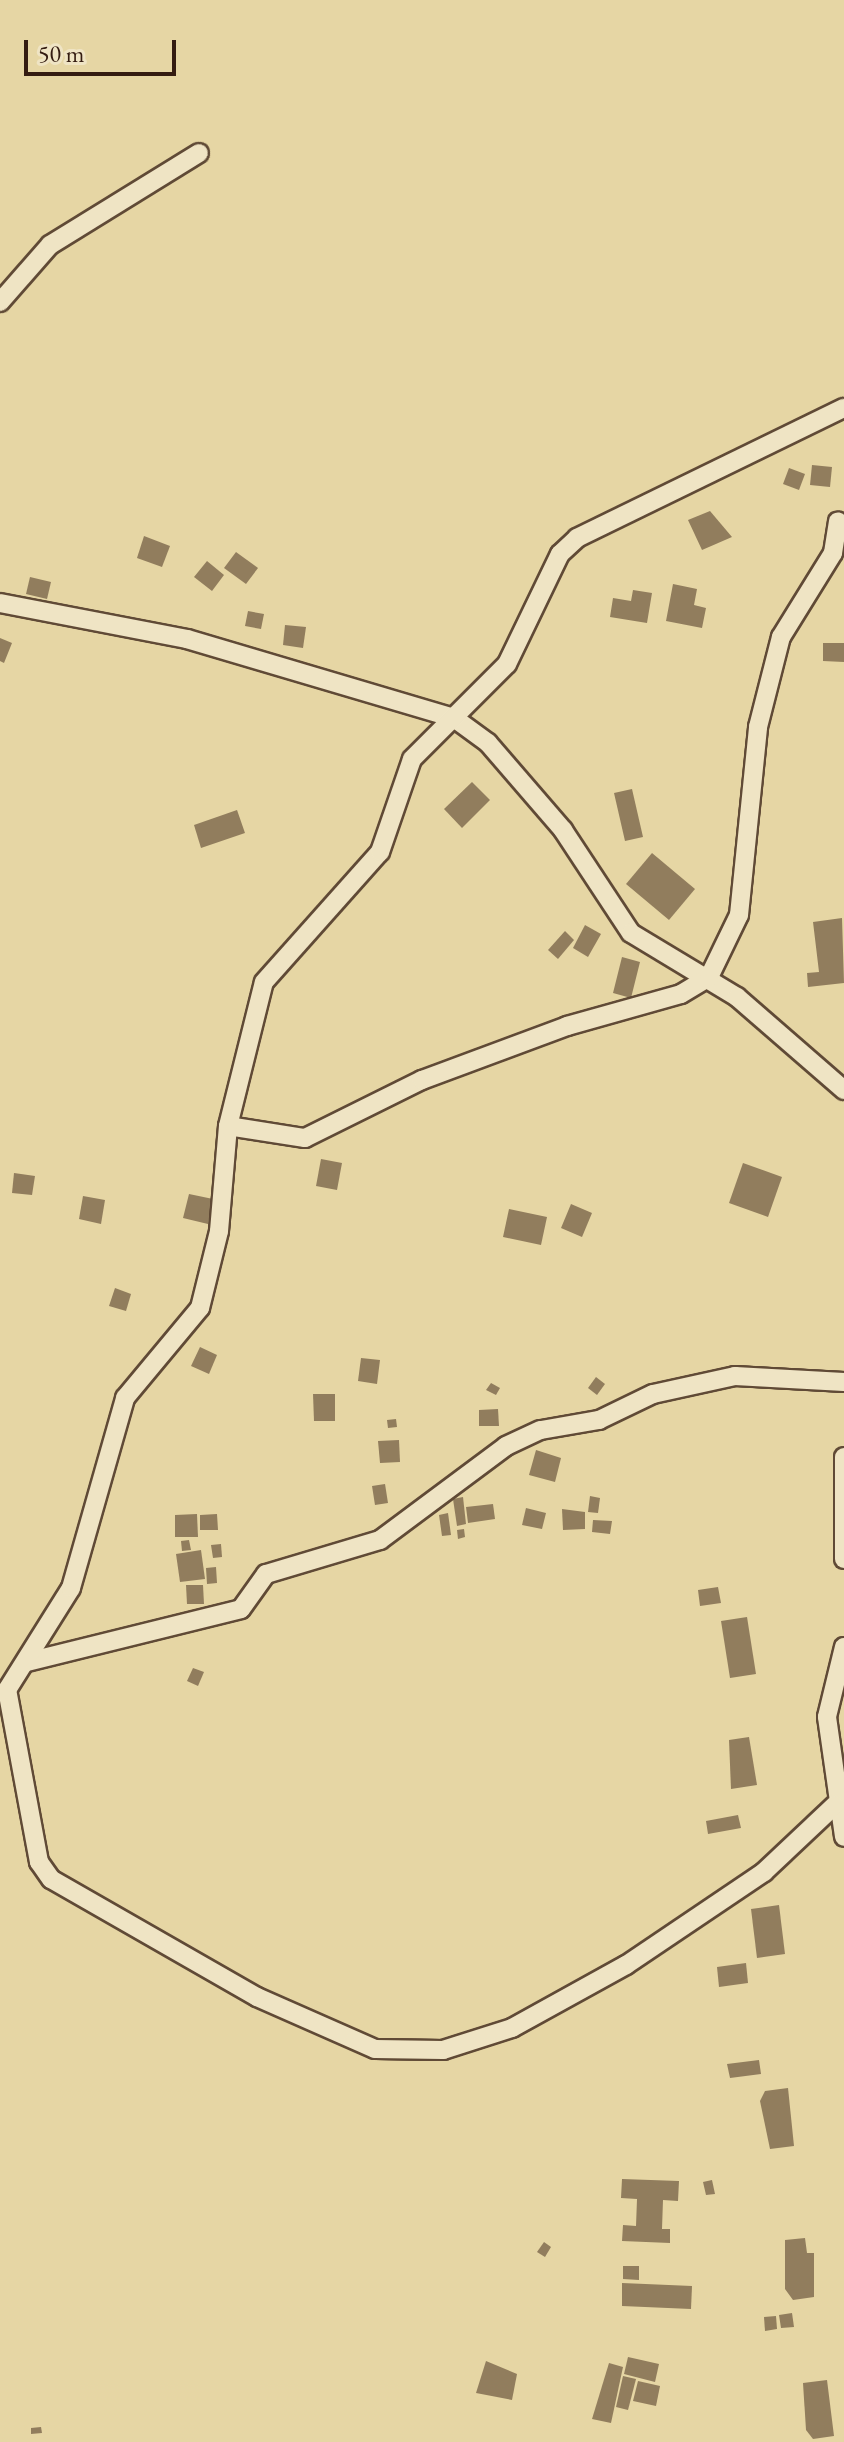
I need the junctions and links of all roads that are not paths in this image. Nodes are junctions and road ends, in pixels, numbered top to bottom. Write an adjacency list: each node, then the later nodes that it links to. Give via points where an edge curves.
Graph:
1 (199, 153): 2 (street, via 50,245)
2 (0, 302)
3 (844, 408): 6 (street, via 577,538 560,554 507,664)
4 (838, 521): 7 (street, via 833,553 781,637 758,727 739,915)
5 (0, 603): 6 (street, via 199,642)
6 (454, 718): 7 (street, via 488,743 563,830 631,933); 9 (street, via 412,759 380,852 264,982)
7 (709, 977): 8 (street); 9 (street, via 681,994 567,1026 422,1080 305,1138)
8 (841, 1080)
9 (228, 1126): 14 (street, via 219,1231 200,1308 125,1398 71,1588)
10 (844, 1382): 14 (street, via 735,1376 653,1394 599,1420 541,1430 506,1446 380,1540 266,1574 241,1609)
11 (844, 1457): 12 (street)
12 (844, 1559)
13 (844, 1647): 15 (street, via 828,1697)
14 (27, 1662): 15 (street, via 7,1690 43,1871 208,1970 318,2028 375,2049 443,2050 512,2028 626,1965 764,1872)
15 (835, 1805): 16 (street)
16 (844, 1837)

